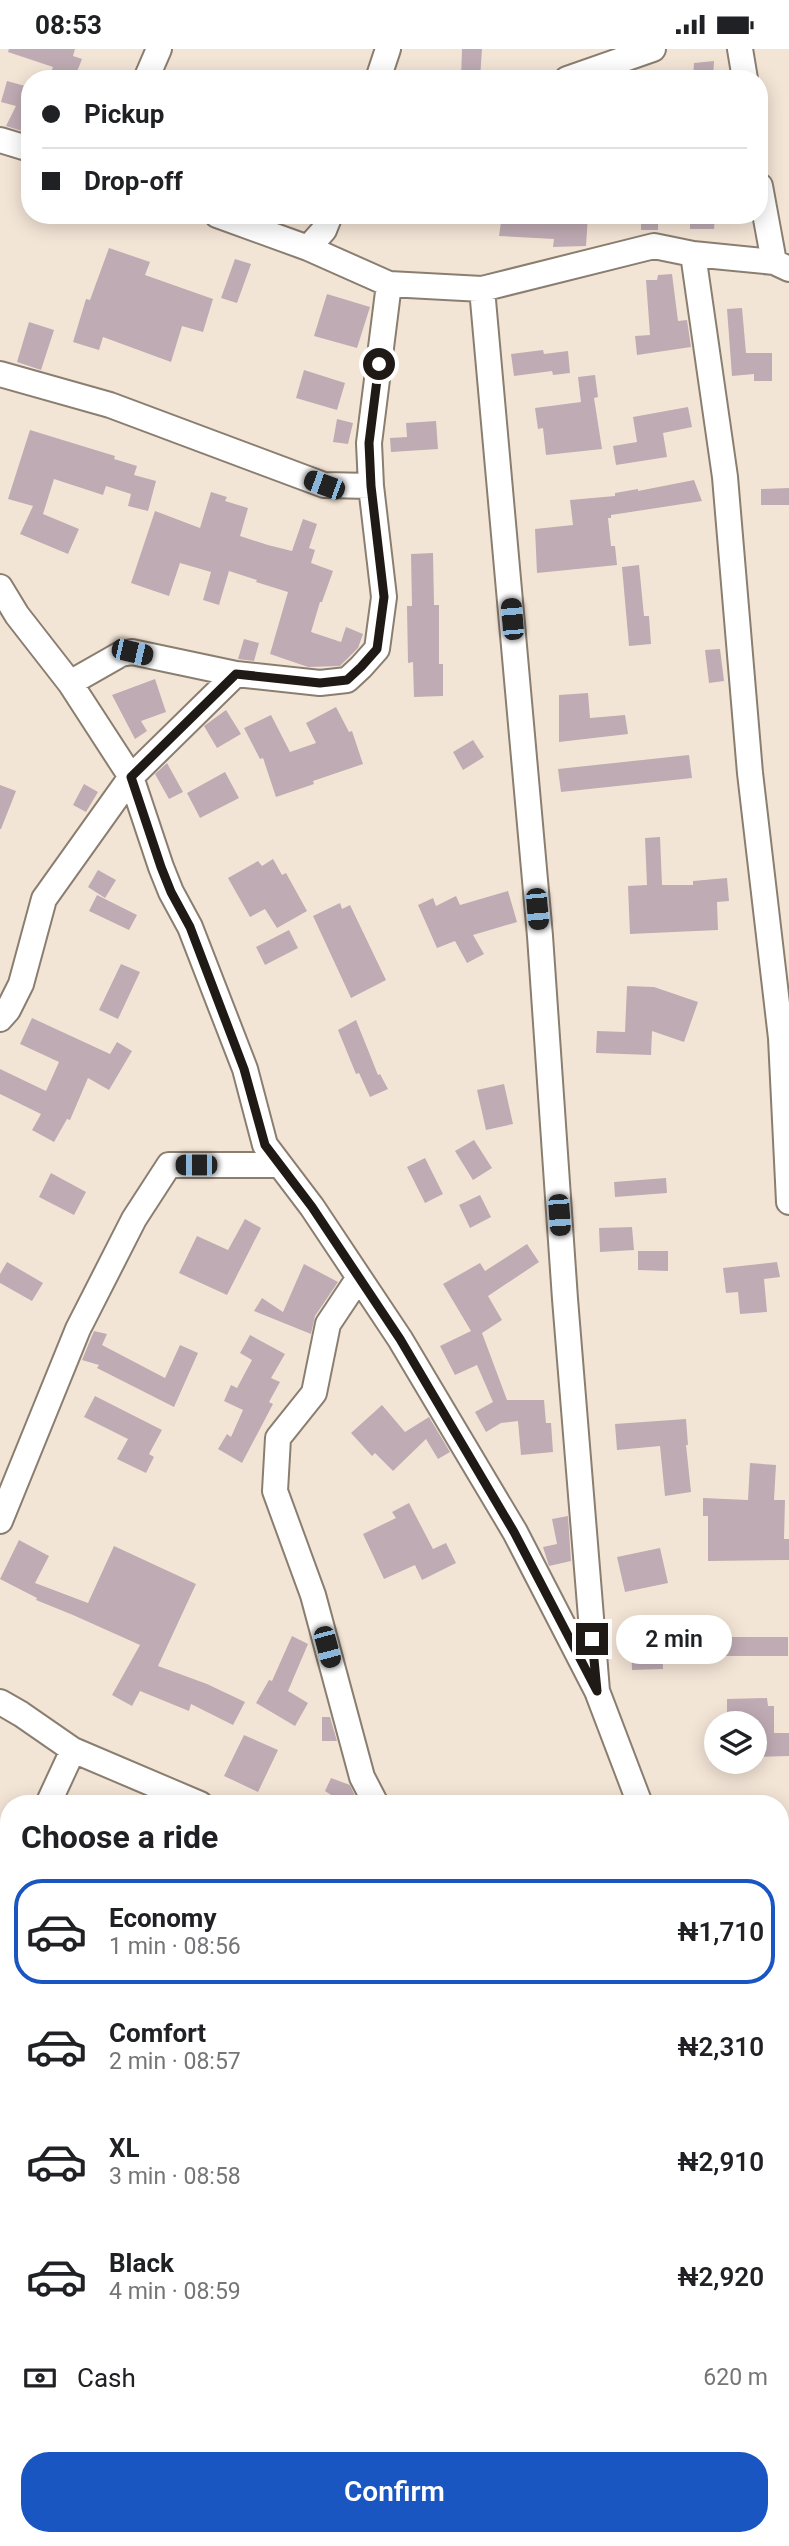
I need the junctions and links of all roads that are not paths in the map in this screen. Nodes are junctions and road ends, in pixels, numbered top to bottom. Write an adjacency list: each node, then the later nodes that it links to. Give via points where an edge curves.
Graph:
1 (159, 49): 5 (street)
2 (388, 49): 6 (street)
3 (653, 49): 7 (street)
4 (740, 49): 8 (street)
5 (150, 70)
6 (381, 70)
7 (593, 70)
8 (744, 70)
9 (0, 140): 10 (street)
10 (21, 146)
11 (768, 216): 16 (street)
12 (242, 224): 14 (street)
13 (326, 224): 14 (street)
14 (308, 248): 17 (street)
15 (693, 254): 16 (street); 18 (street, via 654,246); 27 (street, via 725,477 750,773 781,1038)
16 (781, 265)
17 (389, 284): 18 (street); 20 (street, via 369,443)
18 (482, 289): 30 (street, via 540,936)
19 (0, 374): 20 (street, via 110,405 324,485)
20 (371, 486): 22 (street, via 384,597 377,649 347,680 320,683)
21 (0, 587): 23 (street)
22 (236, 674): 23 (street, via 132,652 121,653); 24 (street)
23 (70, 683): 24 (street)
24 (131, 777): 25 (street, via 44,899 21,984); 26 (street, via 161,867 190,927 244,1069 265,1145)
25 (0, 1019)
26 (278, 1165): 28 (street, via 312,1207); 29 (street, via 169,1165 134,1219 78,1329)
27 (789, 1202)
28 (358, 1279): 30 (street, via 400,1339 514,1532); 35 (street, via 328,1325 314,1393 278,1438 275,1491 313,1595 362,1777)
29 (0, 1521)
30 (597, 1691): 36 (street)
31 (0, 1702): 32 (street)
32 (73, 1750): 33 (street); 34 (street)
33 (52, 1795)
34 (179, 1795)
35 (371, 1795)
36 (637, 1795)

